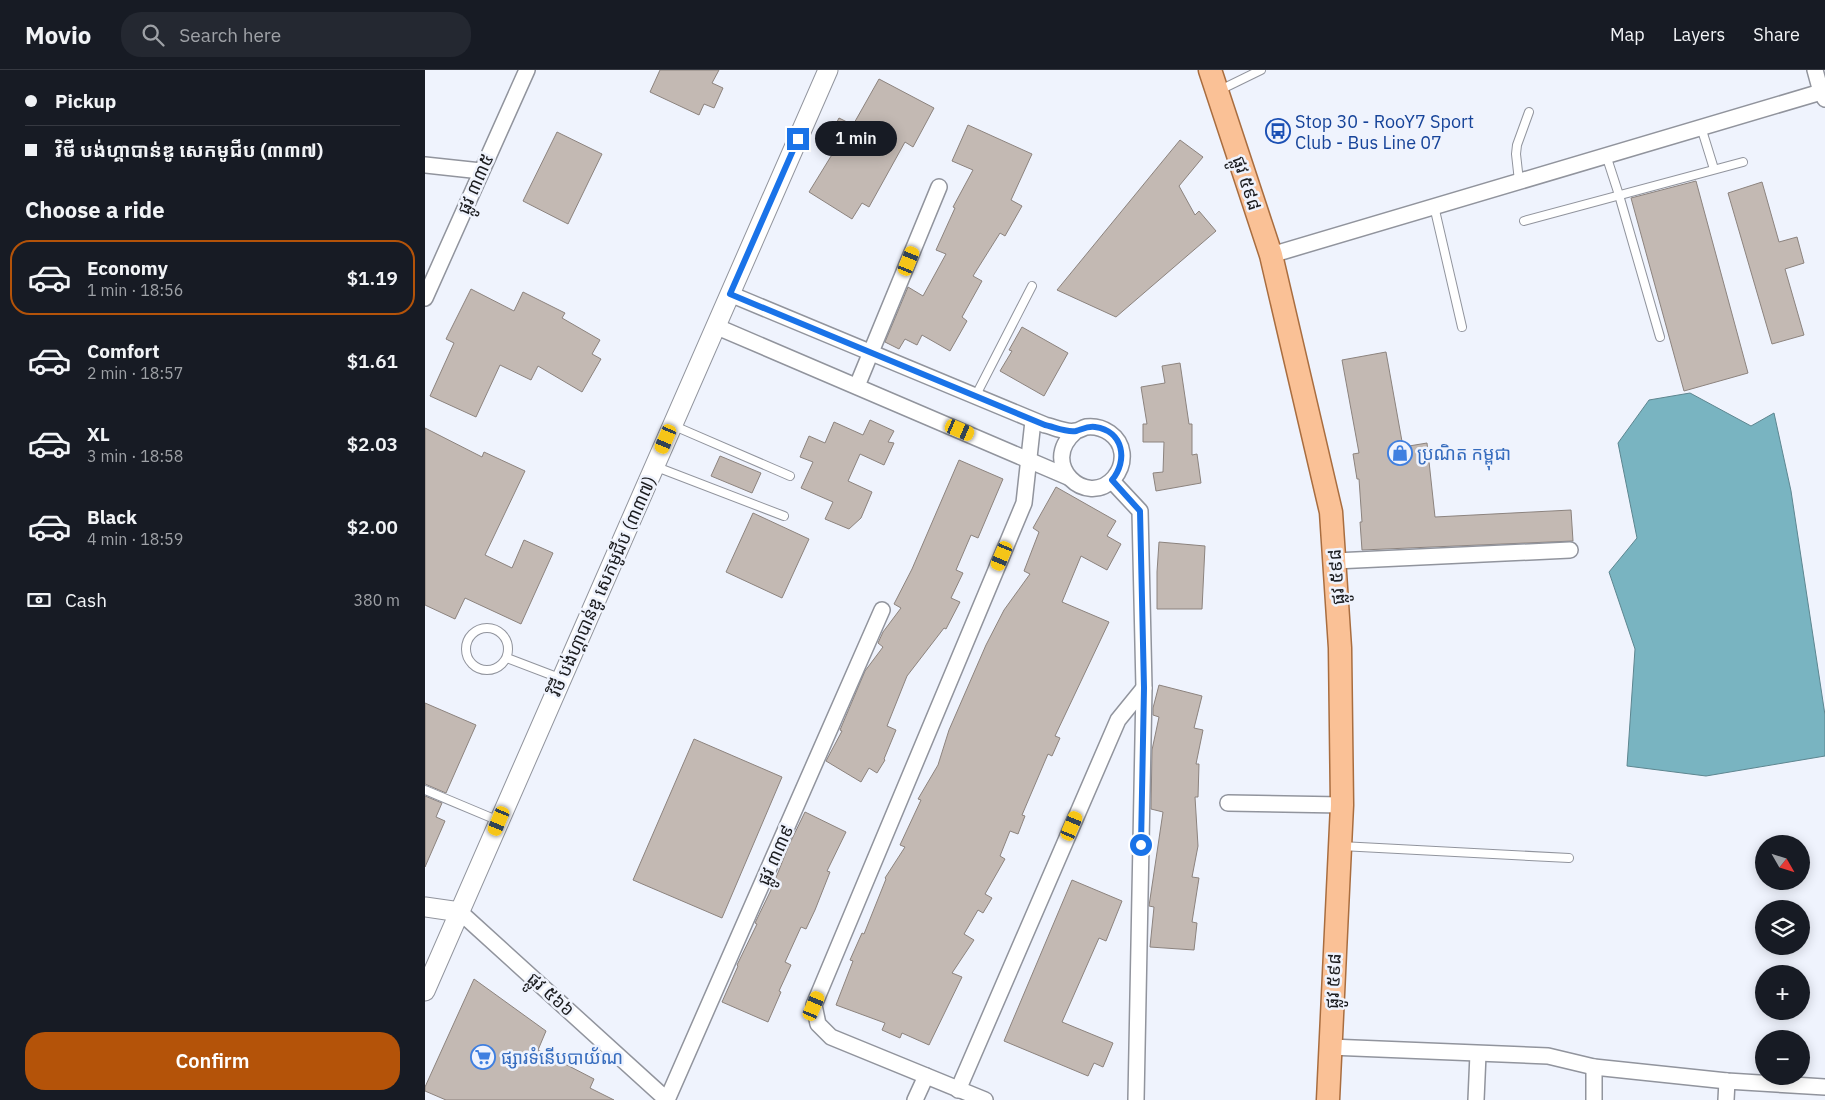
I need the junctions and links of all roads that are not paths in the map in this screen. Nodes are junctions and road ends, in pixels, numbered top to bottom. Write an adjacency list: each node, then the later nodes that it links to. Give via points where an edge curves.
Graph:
1 (527, 70): 14 (street, ផ្លូវ ៣៣៥)
2 (828, 70): 22 (street, វិថី បង់ហ្គាបាន់ឌូ សេកមូជីប (៣៣៧))
3 (1210, 70): 6 (main road, ផ្លូវ ៥៩៨)
4 (1261, 70): 6 (lane)
5 (1815, 70): 7 (street)
6 (1218, 91): 20 (main road, ផ្លូវ ៥៩៨)
7 (1823, 95): 9 (street)
8 (1529, 112): 15 (lane, via 1517,145)
9 (1701, 127): 10 (street); 13 (lane)
10 (1606, 156): 15 (street); 17 (lane)
11 (1743, 162): 13 (lane)
12 (425, 165): 14 (street)
13 (1714, 169): 17 (lane)
14 (481, 171): 23 (street, ផ្លូវ ៣៣៥)
15 (1519, 181): 18 (street)
16 (939, 187): 27 (street)
17 (1619, 195): 19 (lane); 26 (lane)
18 (1434, 206): 20 (street); 25 (lane)
19 (1524, 221)
20 (1271, 255): 40 (main road, ផ្លូវ ៥៩៨, via 1331,512)
21 (1032, 286): 29 (lane)
22 (730, 294): 24 (street, វិថី បង់ហ្គាបាន់ឌូ សេកមូជីប (៣៣៧)); 27 (street)
23 (425, 298)
24 (715, 326): 28 (street); 31 (street, វិថី បង់ហ្គាបាន់ឌូ សេកមូជីប (៣៣៧))
25 (1462, 327)
26 (1660, 337)
27 (872, 353): 28 (street); 29 (street)
28 (857, 386): 33 (street)
29 (975, 397): 30 (street)
30 (1033, 420): 32 (street); 33 (street)
31 (672, 426): 34 (street, វិថី បង់ហ្គាបាន់ឌូ សេកមូជីប (៣៣៧)); 35 (lane)
32 (1075, 432): 36 (street, via 1061,453); 37 (street, via 1084,427 1099,428 1113,435 1119,443 1122,463)
33 (1028, 459): 36 (street); 57 (street, via 1024,503 814,1006 818,1024 831,1037)
34 (654, 466): 38 (lane); 43 (street, វិថី បង់ហ្គាបាន់ឌូ សេកមូជីប (៣៣៧))
35 (790, 476)
36 (1068, 477): 37 (street, via 1084,487 1094,488)
37 (1112, 480): 44 (street, via 1140,511)
38 (783, 516)
39 (1570, 550): 40 (street)
40 (1335, 561): 47 (main road, ផ្លូវ ៥៩៨, via 1341,648)
41 (882, 610): 61 (street, ផ្លូវ ៣៣៩)
42 (507, 658): 42 (lane, via 497,668 477,668 466,652 469,638 480,629 494,628 505,637 509,651); 43 (lane)
43 (561, 679): 48 (street, វិថី បង់ហ្គាបាន់ឌូ សេកមូជីប (៣៣៧))
44 (1144, 688): 60 (street, via 1118,720); 64 (street)
45 (425, 790): 48 (lane)
46 (1228, 803): 47 (street)
47 (1342, 804): 49 (main road, ផ្លូវ ៥៩៨)
48 (499, 821): 52 (street, វិថី បង់ហ្គាបាន់ឌូ សេកមូជីប (៣៣៧))
49 (1340, 846): 50 (lane); 54 (main road, ផ្លូវ ៥៩៨)
50 (1569, 858)
51 (425, 907): 52 (street)
52 (460, 912): 53 (street, វិថី បង់ហ្គាបាន់ឌូ សេកមូជីប (៣៣៧)); 61 (street, ផ្លូវ ៥៦៦)
53 (425, 991)
54 (1330, 1046): 55 (street); 65 (main road, ផ្លូវ ៥៩៨)
55 (1478, 1054): 56 (street, via 1548,1056); 66 (street)
56 (1595, 1067): 58 (street); 67 (street)
57 (926, 1076): 60 (street); 62 (street)
58 (1727, 1081): 59 (street); 68 (street)
59 (1825, 1087)
60 (958, 1090): 63 (street)
61 (667, 1100)
62 (915, 1100)
63 (985, 1100)
64 (1136, 1100)
65 (1328, 1100)
66 (1476, 1100)
67 (1593, 1100)
68 (1727, 1100)

